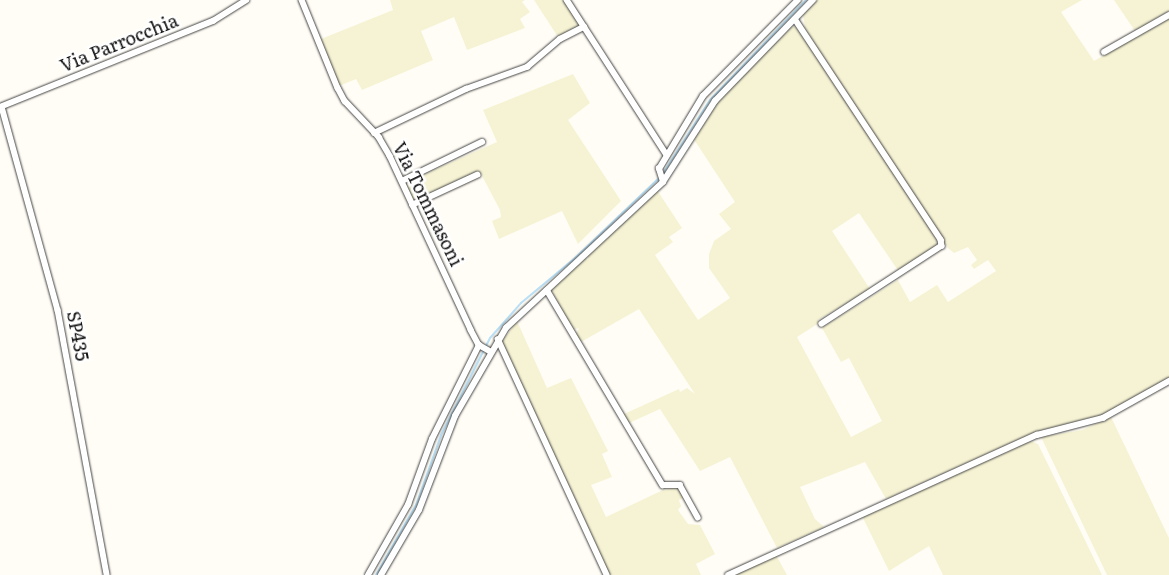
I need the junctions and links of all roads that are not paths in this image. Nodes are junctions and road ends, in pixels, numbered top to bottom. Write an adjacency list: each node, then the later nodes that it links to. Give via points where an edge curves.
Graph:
1 (246, 0): 10 (street, Via Parrocchia, via 213,21)
2 (302, 0): 11 (street, Via Tommasoni, via 338,88)
3 (567, 0): 8 (street)
4 (798, 0): 13 (street, via 703,96)
5 (813, 0): 7 (street)
6 (1169, 15): 9 (street)
7 (795, 19): 15 (street, via 715,101); 19 (street, via 942,246)
8 (584, 27): 11 (street, via 560,39 527,67 466,89); 13 (street)
9 (1104, 52)
10 (1, 107): 25 (street, SP435, via 58,310)
11 (374, 133): 16 (street, Via Tommasoni)
12 (482, 142): 16 (street)
13 (667, 156): 15 (street, via 659,169)
14 (477, 175): 17 (street)
15 (662, 178): 18 (street)
16 (402, 181): 17 (street, Via Tommasoni)
17 (412, 205): 21 (street, Via Tommasoni)
18 (547, 290): 20 (street, via 517,316); 24 (street, via 663,485 680,485)
19 (822, 324)
20 (498, 339): 22 (street); 28 (street)
21 (480, 345): 22 (street); 26 (street, via 439,423 408,505)
22 (489, 350): 27 (street, via 446,436 420,510)
23 (1169, 381): 29 (street, via 1103,418 1037,435)
24 (698, 517)
25 (107, 575)
26 (368, 575)
27 (381, 575)
28 (607, 575)
29 (728, 575)

